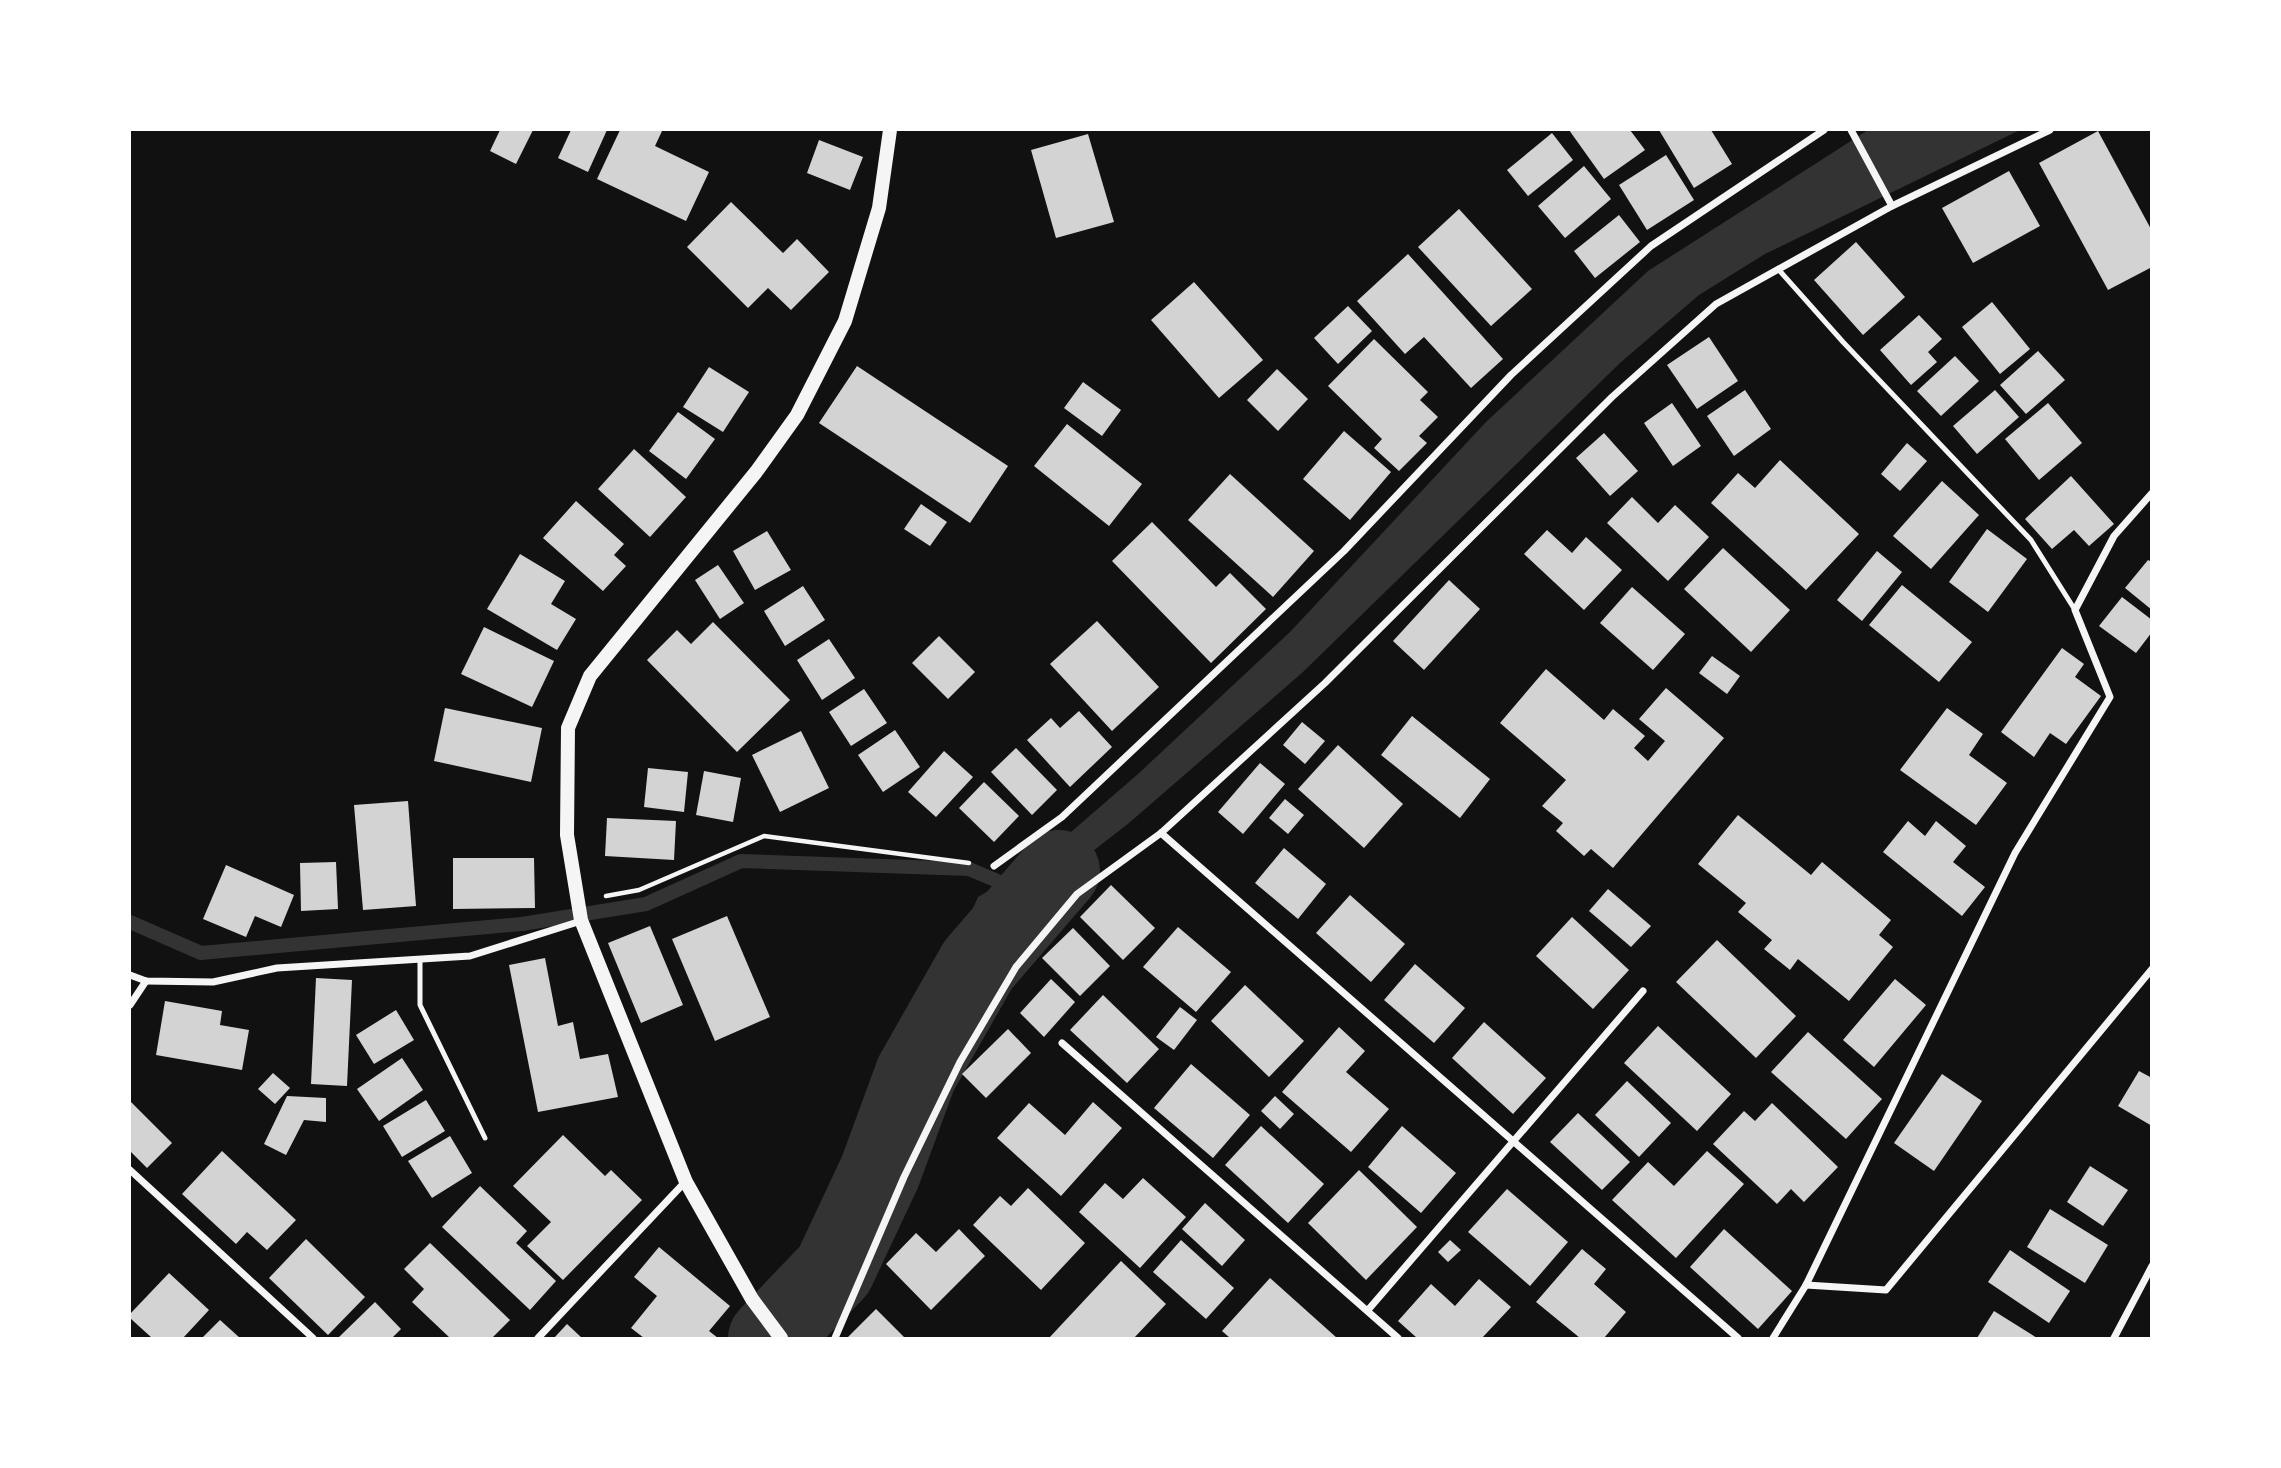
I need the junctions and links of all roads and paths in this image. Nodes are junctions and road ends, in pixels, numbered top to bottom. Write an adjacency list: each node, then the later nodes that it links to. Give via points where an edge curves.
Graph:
1 (890, 130): 11 (main road, via 879,208 845,321 797,415 590,676 568,728 567,835)
2 (1824, 130): 10 (street, via 1651,246 1511,375 1324,570 1062,817)
3 (2050, 130): 5 (street)
4 (1852, 131): 5 (street)
5 (1892, 206): 6 (street)
6 (1778, 269): 8 (lane, via 2031,540); 9 (street, via 1716,304 1656,357 1325,683)
7 (2151, 493): 8 (street, via 2115,536)
8 (2074, 610): 25 (street, via 2110,697 2015,853)
9 (1161, 833): 21 (street); 30 (street, via 1077,894 1016,967 960,1062 904,1177)
10 (994, 866): 11 (path, via 764,836 639,890)
11 (578, 901): 12 (main road)
12 (581, 920): 13 (street, via 470,956); 23 (main road)
13 (420, 959): 16 (street, via 277,968 213,982); 20 (lane, via 420,1004)
14 (2151, 969): 25 (street, via 1886,1290)
15 (130, 975): 16 (street)
16 (146, 981): 18 (street)
17 (1643, 991): 21 (street)
18 (130, 1005)
19 (1062, 1043): 26 (street)
20 (485, 1138)
21 (1513, 1141): 26 (street); 32 (street)
22 (130, 1170): 27 (street)
23 (686, 1182): 28 (street); 29 (main road, via 752,1299)
24 (2151, 1266): 34 (street)
25 (1807, 1285): 33 (street)
26 (1368, 1310): 31 (street)
27 (313, 1339)
28 (538, 1339)
29 (781, 1339)
30 (835, 1339)
31 (1398, 1339)
32 (1738, 1339)
33 (1773, 1339)
34 (2114, 1339)

